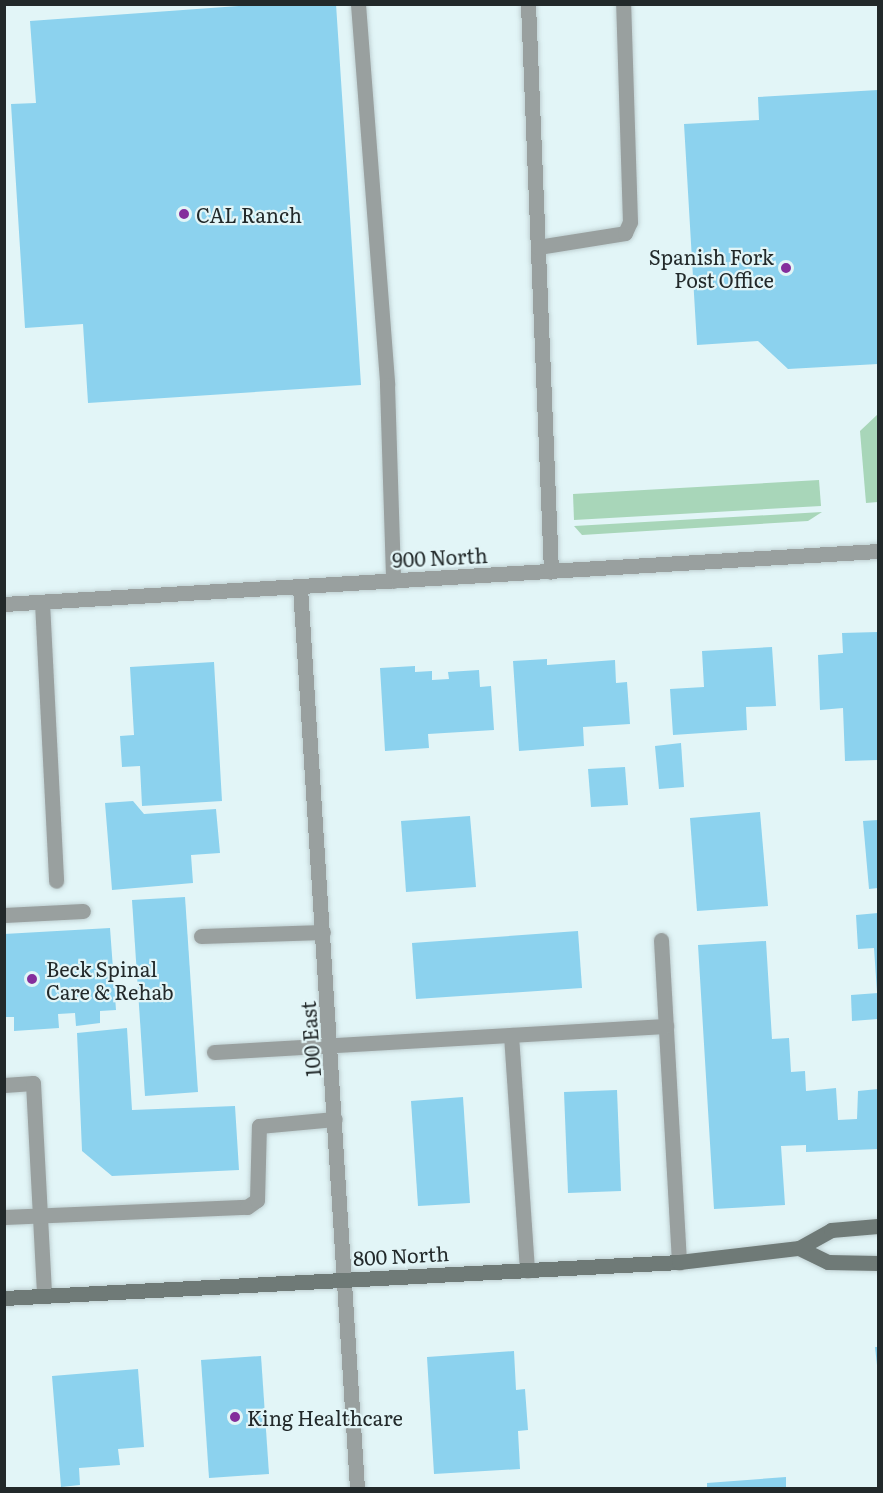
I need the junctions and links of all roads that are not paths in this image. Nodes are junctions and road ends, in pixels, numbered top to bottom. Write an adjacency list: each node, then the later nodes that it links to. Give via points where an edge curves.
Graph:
1 (358, 4): 7 (street, via 387,385)
2 (528, 4): 4 (street)
3 (623, 4): 4 (street, via 630,222 625,233)
4 (538, 247): 6 (street)
5 (879, 551): 6 (street, 900 North)
6 (551, 572): 7 (street, 900 North)
7 (393, 581): 8 (street, 900 North)
8 (300, 587): 9 (street, 900 North); 14 (street, 100 East)
9 (42, 602): 10 (street, 900 North); 11 (street)
10 (4, 604)
11 (56, 881)
12 (83, 911): 13 (street)
13 (4, 915)
14 (323, 932): 15 (street); 19 (street, 100 East)
15 (201, 936)
16 (660, 940): 17 (street)
17 (666, 1026): 18 (street); 27 (street)
18 (511, 1035): 19 (street); 29 (street)
19 (332, 1047): 20 (street); 22 (street, 100 East)
20 (214, 1052)
21 (4, 1085): 23 (street, via 33,1083)
22 (335, 1119): 23 (street, via 259,1126 257,1200 247,1207); 30 (street, 100 East)
23 (43, 1216): 24 (street); 31 (street)
24 (4, 1217)
25 (879, 1226): 26 (street, 800 North, via 831,1230)
26 (799, 1248): 27 (street, 800 North); 28 (street, via 828,1262)
27 (679, 1262): 29 (street, 800 North)
28 (879, 1263)
29 (527, 1270): 30 (street, 800 North)
30 (342, 1279): 31 (street, 800 North); 33 (street, 100 East)
31 (44, 1296): 32 (street, 800 North)
32 (4, 1298)
33 (357, 1488)

